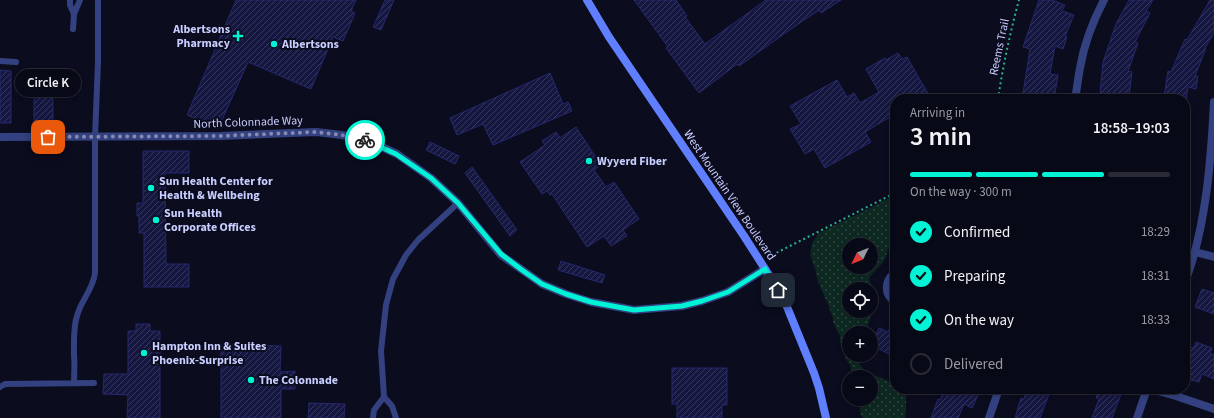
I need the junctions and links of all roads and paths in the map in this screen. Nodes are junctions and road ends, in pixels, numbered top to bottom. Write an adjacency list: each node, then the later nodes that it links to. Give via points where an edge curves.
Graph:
1 (70, 0): 7 (lane)
2 (80, 0): 7 (lane)
3 (98, 0): 15 (lane)
4 (587, 0): 20 (street, West Mountain View Boulevard, via 609,37)
5 (1019, 0): 11 (path, Reems Trail)
6 (1104, 0): 12 (street, via 1087,41)
7 (74, 14): 8 (lane)
8 (73, 29)
9 (0, 61): 10 (lane)
10 (16, 62)
11 (999, 94)
12 (1077, 94)
13 (1214, 102): 18 (street, via 1212,143)
14 (0, 137): 15 (street, North Colonnade Way)
15 (95, 137): 17 (street, North Colonnade Way, via 316,132 342,135 369,141 396,154 431,178); 24 (lane, via 95,273 75,322)
16 (890, 196): 20 (path, via 778,252)
17 (458, 203): 20 (street, North Colonnade Way, via 501,254 522,270 542,284 591,302 634,310 682,306 728,292); 30 (lane, via 418,240 406,255 393,279 386,305 381,351)
18 (1195, 252): 19 (street); 21 (street)
19 (1214, 258)
20 (763, 266): 34 (street, West Mountain View Boulevard, via 783,297 819,388)
21 (1190, 267)
22 (890, 277): 23 (street, via 886,286)
23 (890, 297)
24 (74, 383): 25 (lane); 26 (lane)
25 (94, 383)
26 (2, 384)
27 (997, 394): 35 (street)
28 (1145, 394): 36 (street)
29 (1169, 394): 31 (street)
30 (384, 397): 32 (lane, via 374,410); 33 (lane, via 392,406)
31 (1214, 409)
32 (373, 418)
33 (396, 418)
34 (826, 418)
35 (989, 418)
36 (1137, 418)

